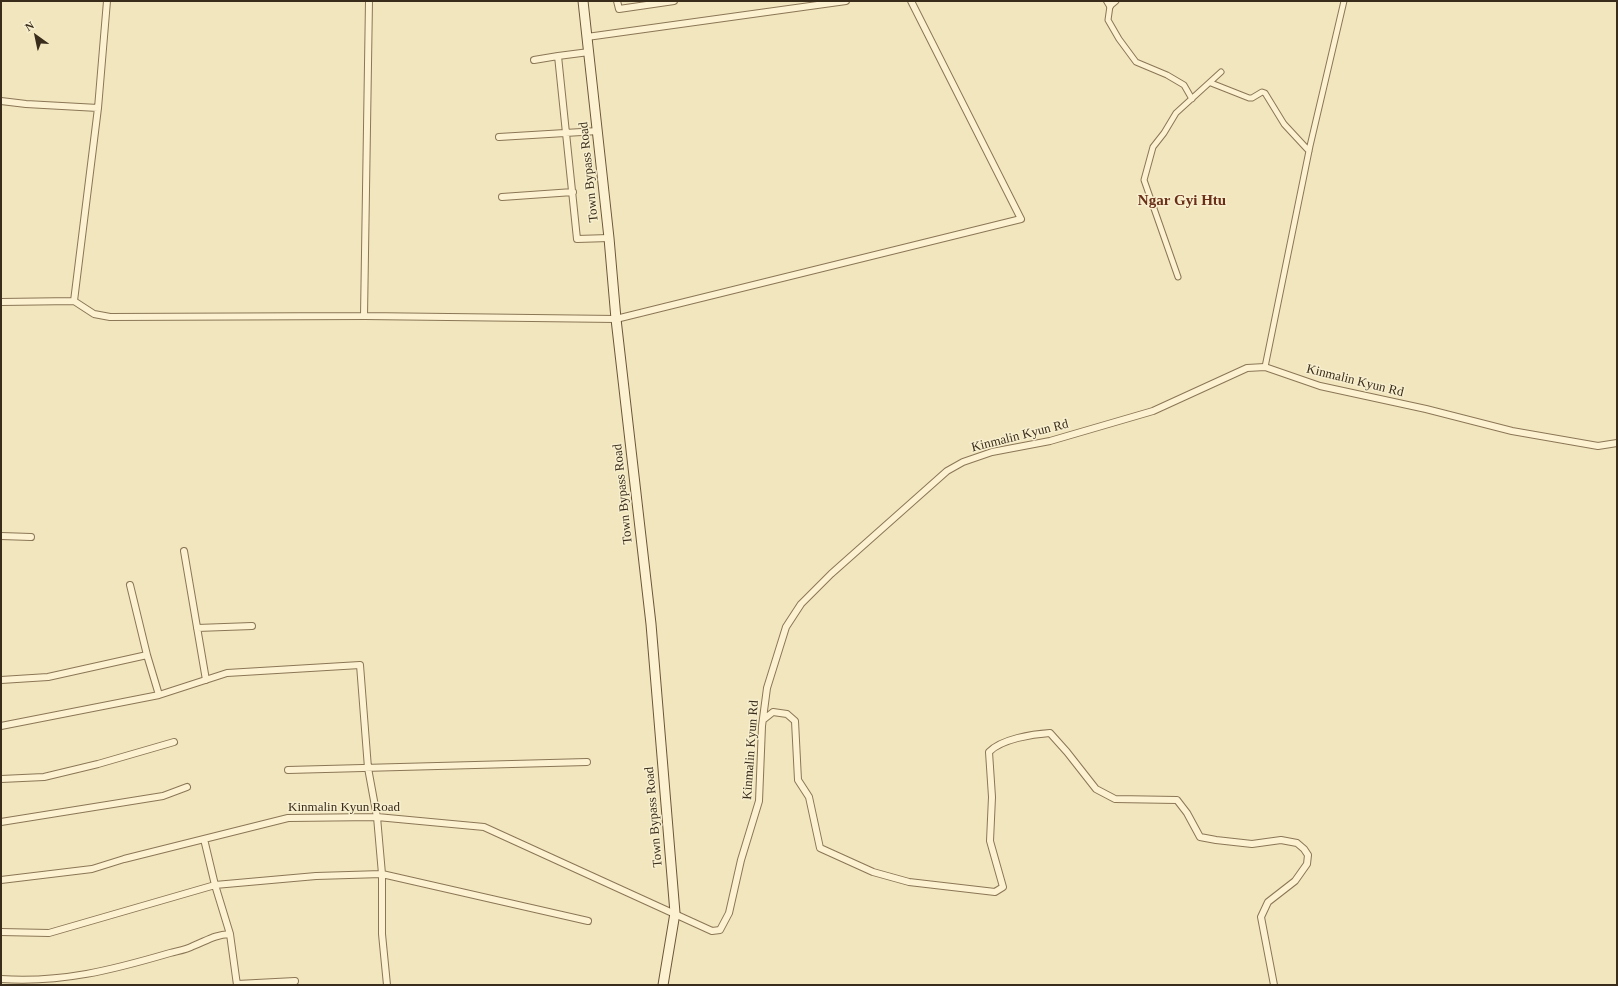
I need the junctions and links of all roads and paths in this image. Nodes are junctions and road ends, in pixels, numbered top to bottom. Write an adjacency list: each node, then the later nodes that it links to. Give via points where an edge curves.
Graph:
1 (107, 1): 19 (street)
2 (369, 1): 30 (street)
3 (583, 1): 11 (main road, Town Bypass Road)
4 (617, 1): 5 (street, via 619,9)
5 (674, 1)
6 (846, 1): 11 (street)
7 (910, 1): 31 (street, via 1021,219)
8 (1116, 1): 10 (street)
9 (1344, 1): 23 (street)
10 (1108, 4): 17 (street, via 1108,20 1136,62 1184,85)
11 (587, 37): 12 (main road, Town Bypass Road)
12 (589, 52): 13 (street); 20 (main road, Town Bypass Road)
13 (558, 56): 14 (street); 21 (street)
14 (534, 60)
15 (1222, 72): 16 (street)
16 (1211, 83): 17 (street); 23 (street, via 1249,98 1265,93 1284,124)
17 (1192, 99): 27 (street, via 1176,112 1153,146 1144,180)
18 (1, 101): 19 (street)
19 (98, 108): 28 (street)
20 (598, 131): 21 (street); 26 (main road, Town Bypass Road)
21 (566, 133): 22 (street); 24 (street)
22 (499, 137)
23 (1309, 151): 32 (street)
24 (573, 192): 25 (street); 26 (street, via 577,239)
25 (502, 197)
26 (609, 238): 31 (main road, Town Bypass Road)
27 (1178, 277)
28 (74, 301): 29 (street); 30 (street, via 94,314 110,317)
29 (1, 302)
30 (364, 316): 31 (street)
31 (616, 319): 58 (main road, Town Bypass Road, via 651,624)
32 (1265, 367): 33 (street, Kinmalin Kyun Rd, via 1320,386 1512,431 1598,446); 44 (street, Kinmalin Kyun Rd, via 1247,368 1153,411 1050,441 992,452 963,462 947,471 800,604 786,627 767,688)
33 (1617, 442)
34 (1, 536): 35 (street)
35 (31, 537)
36 (184, 551): 39 (street)
37 (130, 585): 40 (street)
38 (252, 626): 39 (street)
39 (197, 628): 42 (street)
40 (147, 655): 41 (street, via 48,677); 43 (street)
41 (1, 680)
42 (206, 680): 43 (street); 48 (street, via 227,673 360,665)
43 (159, 695): 45 (street)
44 (763, 720): 58 (street, Kinmalin Kyun Rd, via 759,801 741,860 729,914 720,930 712,931); 67 (street, via 773,712 787,714 795,720 798,780 809,797 820,848 873,872 909,882 995,892 1003,887 990,841 992,797 989,752 993,747 1028,734 1050,733 1096,789 1115,798 1177,800 1200,837 1252,844 1281,840 1297,843 1308,855 1307,864 1295,881 1268,902 1261,917)
45 (1, 726)
46 (174, 742): 50 (street, via 44,777)
47 (587, 762): 48 (street)
48 (368, 768): 49 (street); 52 (street)
49 (288, 770)
50 (1, 779)
51 (187, 787): 53 (street, via 164,796)
52 (377, 817): 54 (street, Kinmalin Kyun Road, via 288,818); 55 (street); 58 (street, Kinmalin Kyun Road, via 484,827)
53 (1, 822)
54 (204, 839): 56 (street, Kinmalin Kyun Road, via 92,869); 57 (street)
55 (382, 874): 57 (street, via 316,876); 59 (street); 65 (street, via 382,934)
56 (1, 880)
57 (215, 886): 60 (street, via 49,933); 61 (street)
58 (675, 913): 66 (main road, Town Bypass Road)
59 (588, 921)
60 (1, 932)
61 (230, 934): 62 (street, via 220,934 192,947 102,972 49,979); 64 (street)
62 (1, 979)
63 (295, 982): 64 (street)
64 (237, 984)
65 (387, 985)
66 (663, 985)
67 (1274, 985)

